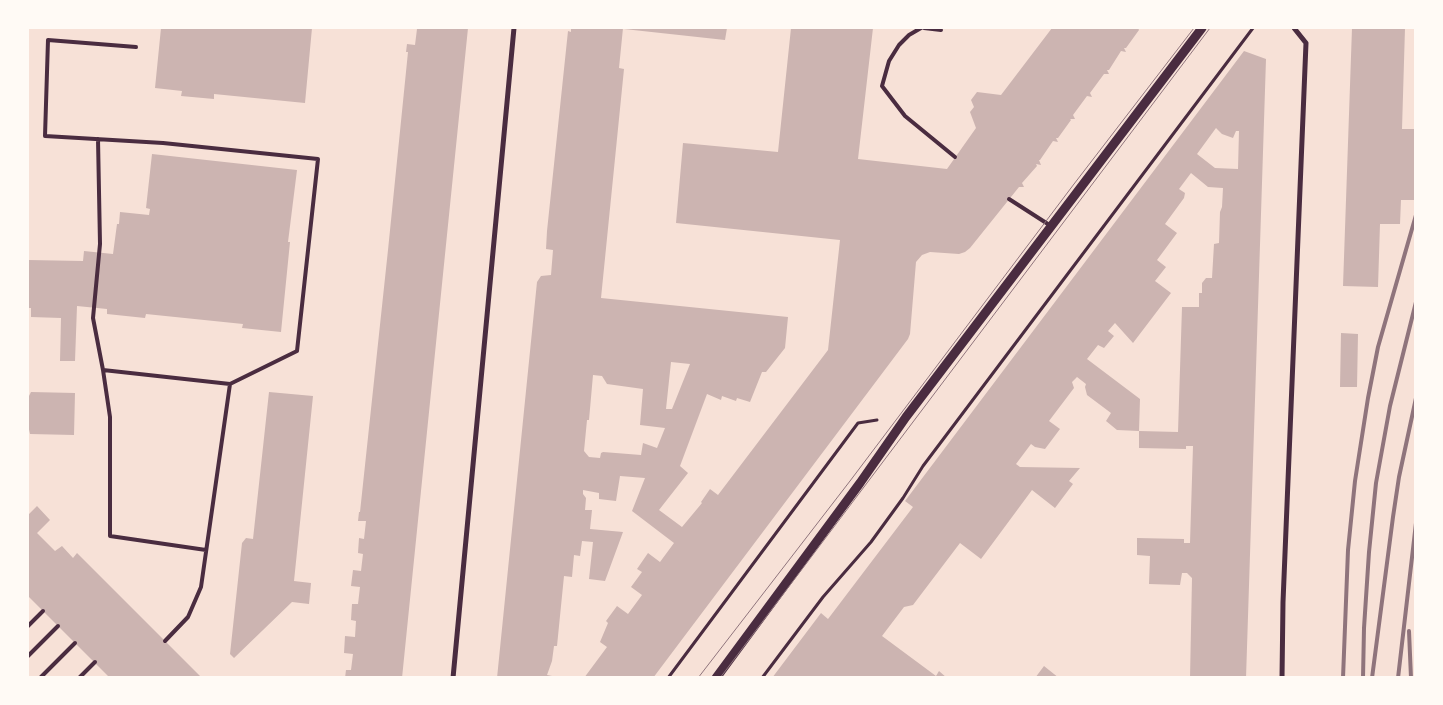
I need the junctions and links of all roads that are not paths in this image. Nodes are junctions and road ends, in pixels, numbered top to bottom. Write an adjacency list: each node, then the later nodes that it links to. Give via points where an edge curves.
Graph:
1 (514, 28): 23 (street)
2 (922, 28): 5 (lane); 8 (lane, via 899,45 889,61 882,86 905,116)
3 (1202, 28): 10 (street)
4 (1294, 28): 25 (street, via 1306,43)
5 (941, 30)
6 (136, 47): 7 (lane, via 48,40 45,136)
7 (98, 139): 11 (lane, via 100,244 93,318); 12 (lane, via 318,159 297,351)
8 (955, 157)
9 (1009, 199): 10 (lane)
10 (1051, 226): 24 (street, via 906,417)
11 (103, 370): 12 (lane); 13 (lane, via 110,417 110,536)
12 (230, 384): 13 (lane)
13 (206, 550): 17 (lane, via 201,588 188,617)
14 (43, 611): 15 (lane)
15 (28, 626)
16 (58, 626): 19 (lane)
17 (165, 641)
18 (75, 643): 21 (lane)
19 (28, 656)
20 (94, 662): 22 (lane)
21 (40, 678)
22 (79, 678)
23 (453, 678)
24 (716, 678)
25 (1282, 678)

